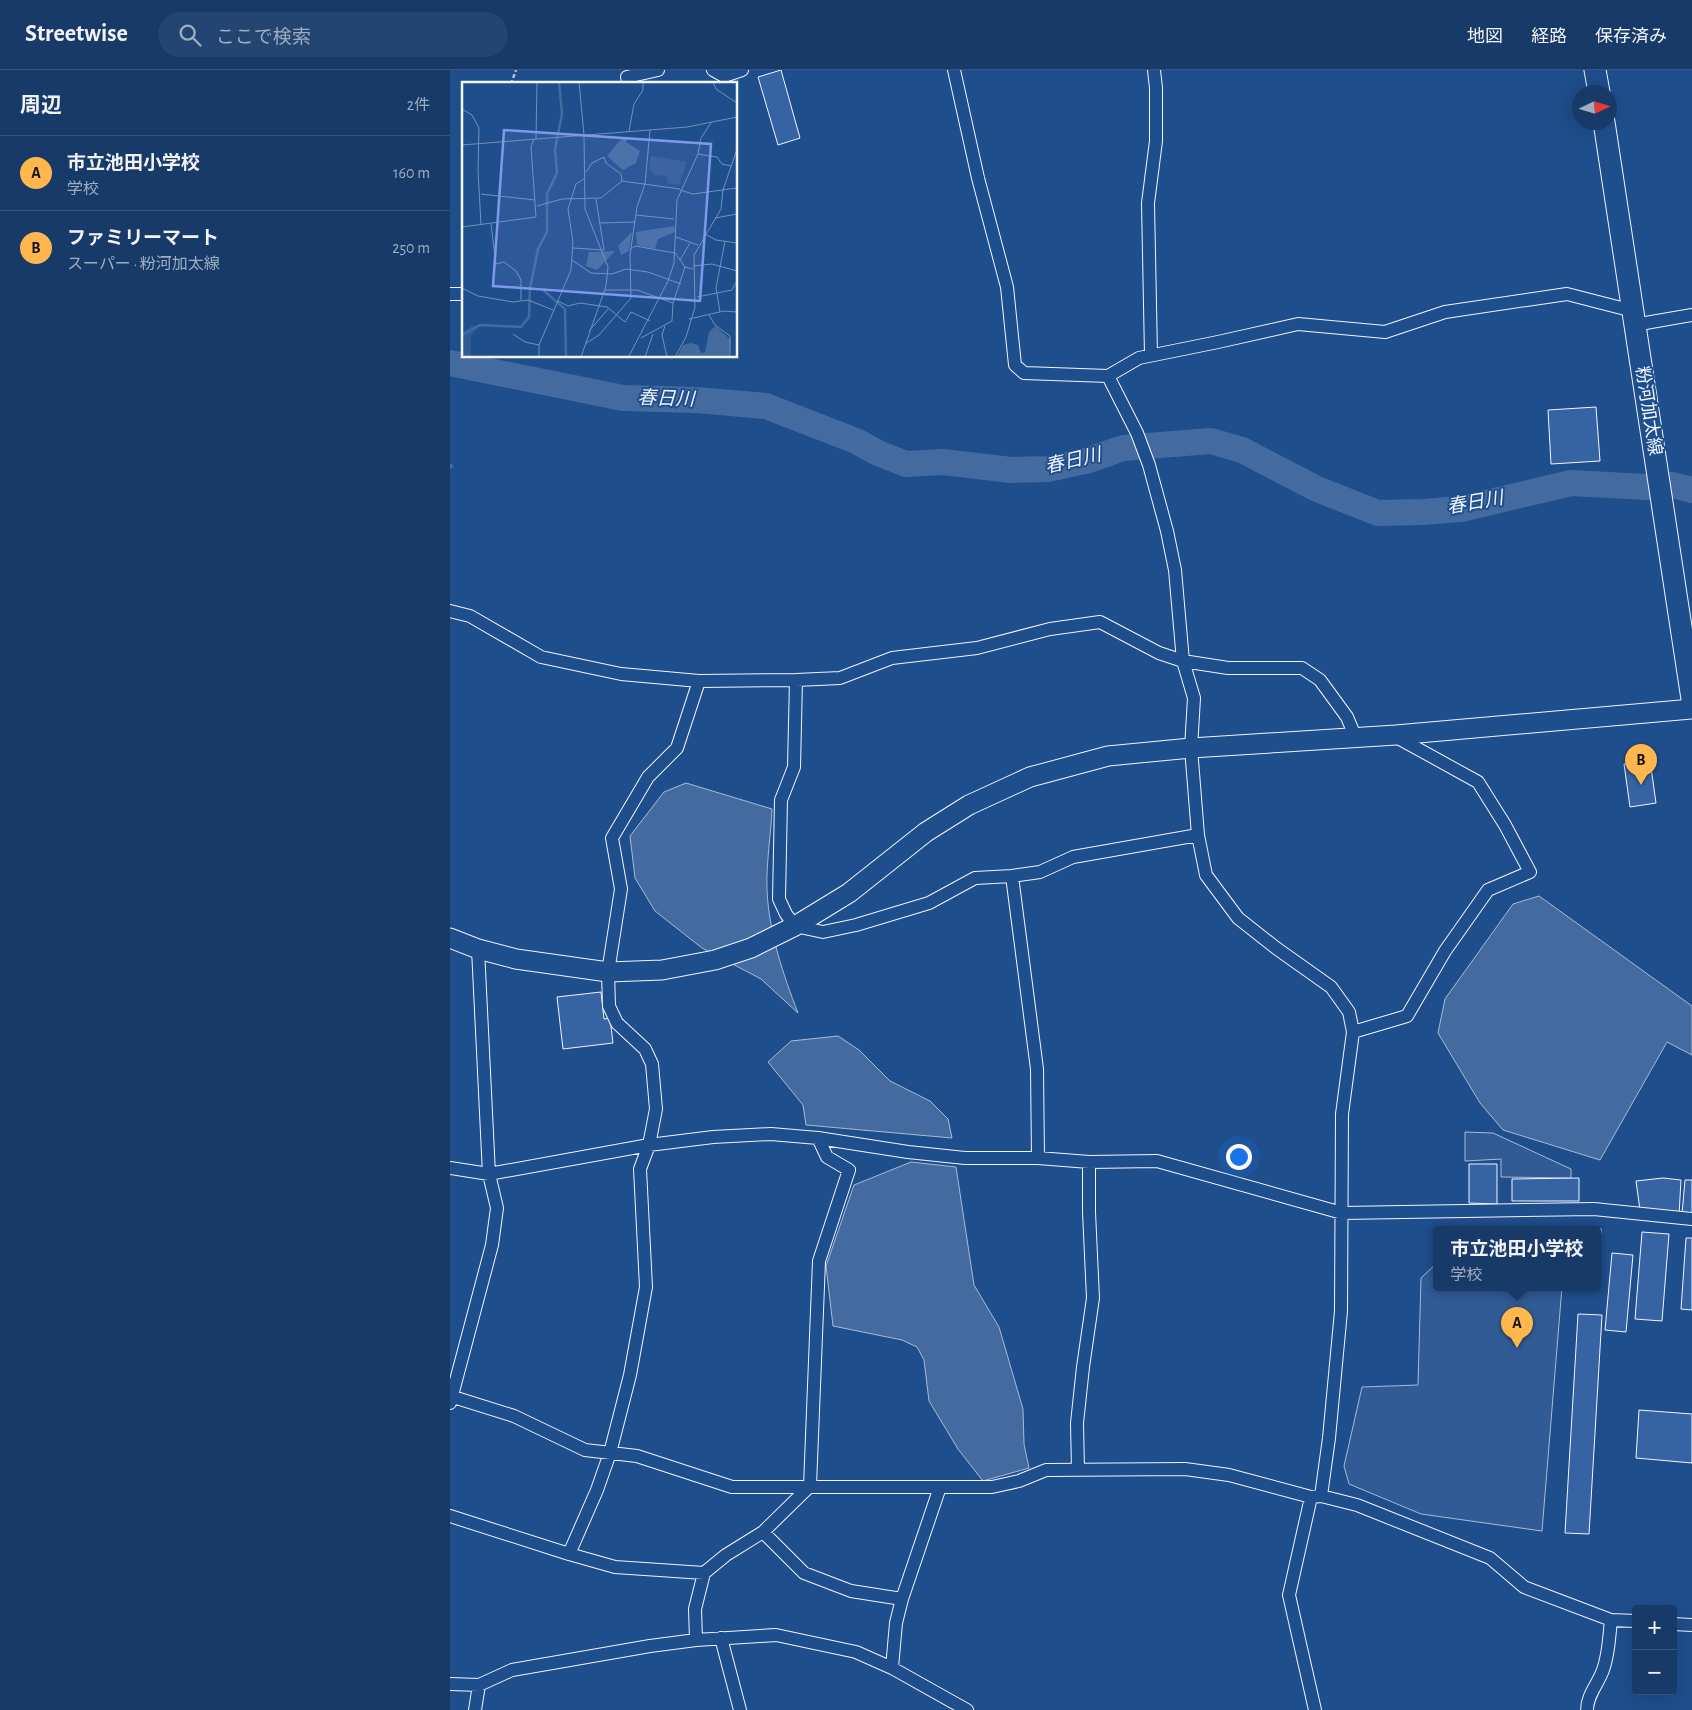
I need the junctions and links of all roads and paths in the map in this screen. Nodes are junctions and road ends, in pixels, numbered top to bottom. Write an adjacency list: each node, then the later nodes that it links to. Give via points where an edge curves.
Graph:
1 (516, 70): 8 (path)
2 (658, 70): 9 (street, via 627,77)
3 (713, 70): 4 (street, via 724,76)
4 (742, 70)
5 (954, 70): 15 (street, via 1007,287 1014,365 1024,373)
6 (1154, 70): 14 (street, via 1156,141 1148,203)
7 (1596, 70): 10 (main road)
8 (511, 82)
9 (628, 82)
10 (1598, 85)
11 (1605, 130): 13 (main road, 粉河加太線)
12 (1692, 315): 13 (street)
13 (1634, 318): 14 (street, via 1567,294 1445,312 1386,332 1298,324); 20 (main road, 粉河加太線)
14 (1151, 355): 15 (street, via 1139,358)
15 (1108, 376): 17 (street, via 1149,464 1167,531 1175,570)
16 (450, 611): 19 (street, via 470,616 541,657 621,674)
17 (1183, 661): 18 (street, via 1159,653 1100,622 1050,629 978,648 892,658 840,678); 23 (street, via 1228,668 1302,668 1320,680 1346,716); 24 (street, via 1194,698)
18 (796, 680): 19 (street); 27 (street, via 794,767 781,800 779,899)
19 (699, 681): 30 (street, via 677,748 648,777 612,838 621,889)
20 (1692, 699)
21 (1692, 709): 22 (street)
22 (1396, 735): 23 (street); 31 (street, via 1478,782 1530,872 1488,890 1445,951 1407,1016)
23 (1355, 736): 24 (street)
24 (1191, 748): 25 (street); 27 (street, via 1108,756 1030,777 969,805 926,832 849,893)
25 (1198, 835): 26 (street, via 1073,857 1040,872); 31 (street, via 1206,875 1238,918 1331,987 1348,1012)
26 (1012, 876): 27 (street, via 975,878 929,903 823,932); 34 (street, via 1037,1069)
27 (795, 926): 30 (street, via 751,948 715,960 662,970)
28 (450, 938): 29 (street)
29 (478, 948): 30 (street, via 516,959); 37 (street)
30 (608, 972): 33 (street, via 609,1006 617,1023 645,1049 652,1064 656,1109)
31 (1353, 1032): 38 (street, via 1342,1114)
32 (818, 1138): 33 (street, via 771,1134); 34 (street, via 965,1158); 43 (street, via 828,1157 849,1170 819,1261)
33 (649, 1145): 37 (street); 41 (street, via 640,1169 646,1287 630,1375)
34 (1038, 1158): 35 (street)
35 (1089, 1162): 38 (street, via 1157,1161); 42 (street, via 1093,1298 1077,1423)
36 (450, 1168): 37 (street)
37 (489, 1174): 40 (street, via 497,1208 492,1245)
38 (1342, 1213): 39 (street, via 1594,1209); 45 (street, via 1341,1311 1329,1438)
39 (1692, 1219)
40 (451, 1399): 41 (street, via 514,1416 585,1450)
41 (610, 1453): 43 (street, via 637,1456 732,1487); 48 (street)
42 (1078, 1470): 44 (street, via 1046,1470 992,1487); 45 (street, via 1185,1469 1229,1475)
43 (810, 1486): 44 (street); 47 (street)
44 (940, 1487): 50 (street)
45 (1316, 1496): 51 (street, via 1357,1505 1490,1558 1524,1587); 63 (street, via 1290,1595)
46 (450, 1516): 48 (street)
47 (763, 1532): 49 (street); 50 (street, via 804,1573 851,1591)
48 (569, 1554): 49 (street, via 615,1567)
49 (704, 1573): 56 (street, via 695,1609)
50 (902, 1599): 57 (street)
51 (1611, 1620): 52 (street); 64 (street, via 1608,1655 1587,1702)
52 (1632, 1621)
53 (1677, 1624): 54 (street)
54 (1692, 1625)
55 (721, 1638): 56 (street); 57 (street, via 776,1635 856,1652); 61 (street)
56 (696, 1640): 59 (street, via 512,1670)
57 (892, 1668): 62 (street)
58 (450, 1684): 59 (street)
59 (479, 1685): 60 (street)
60 (475, 1710)
61 (740, 1710)
62 (967, 1710)
63 (1315, 1710)
64 (1587, 1710)

